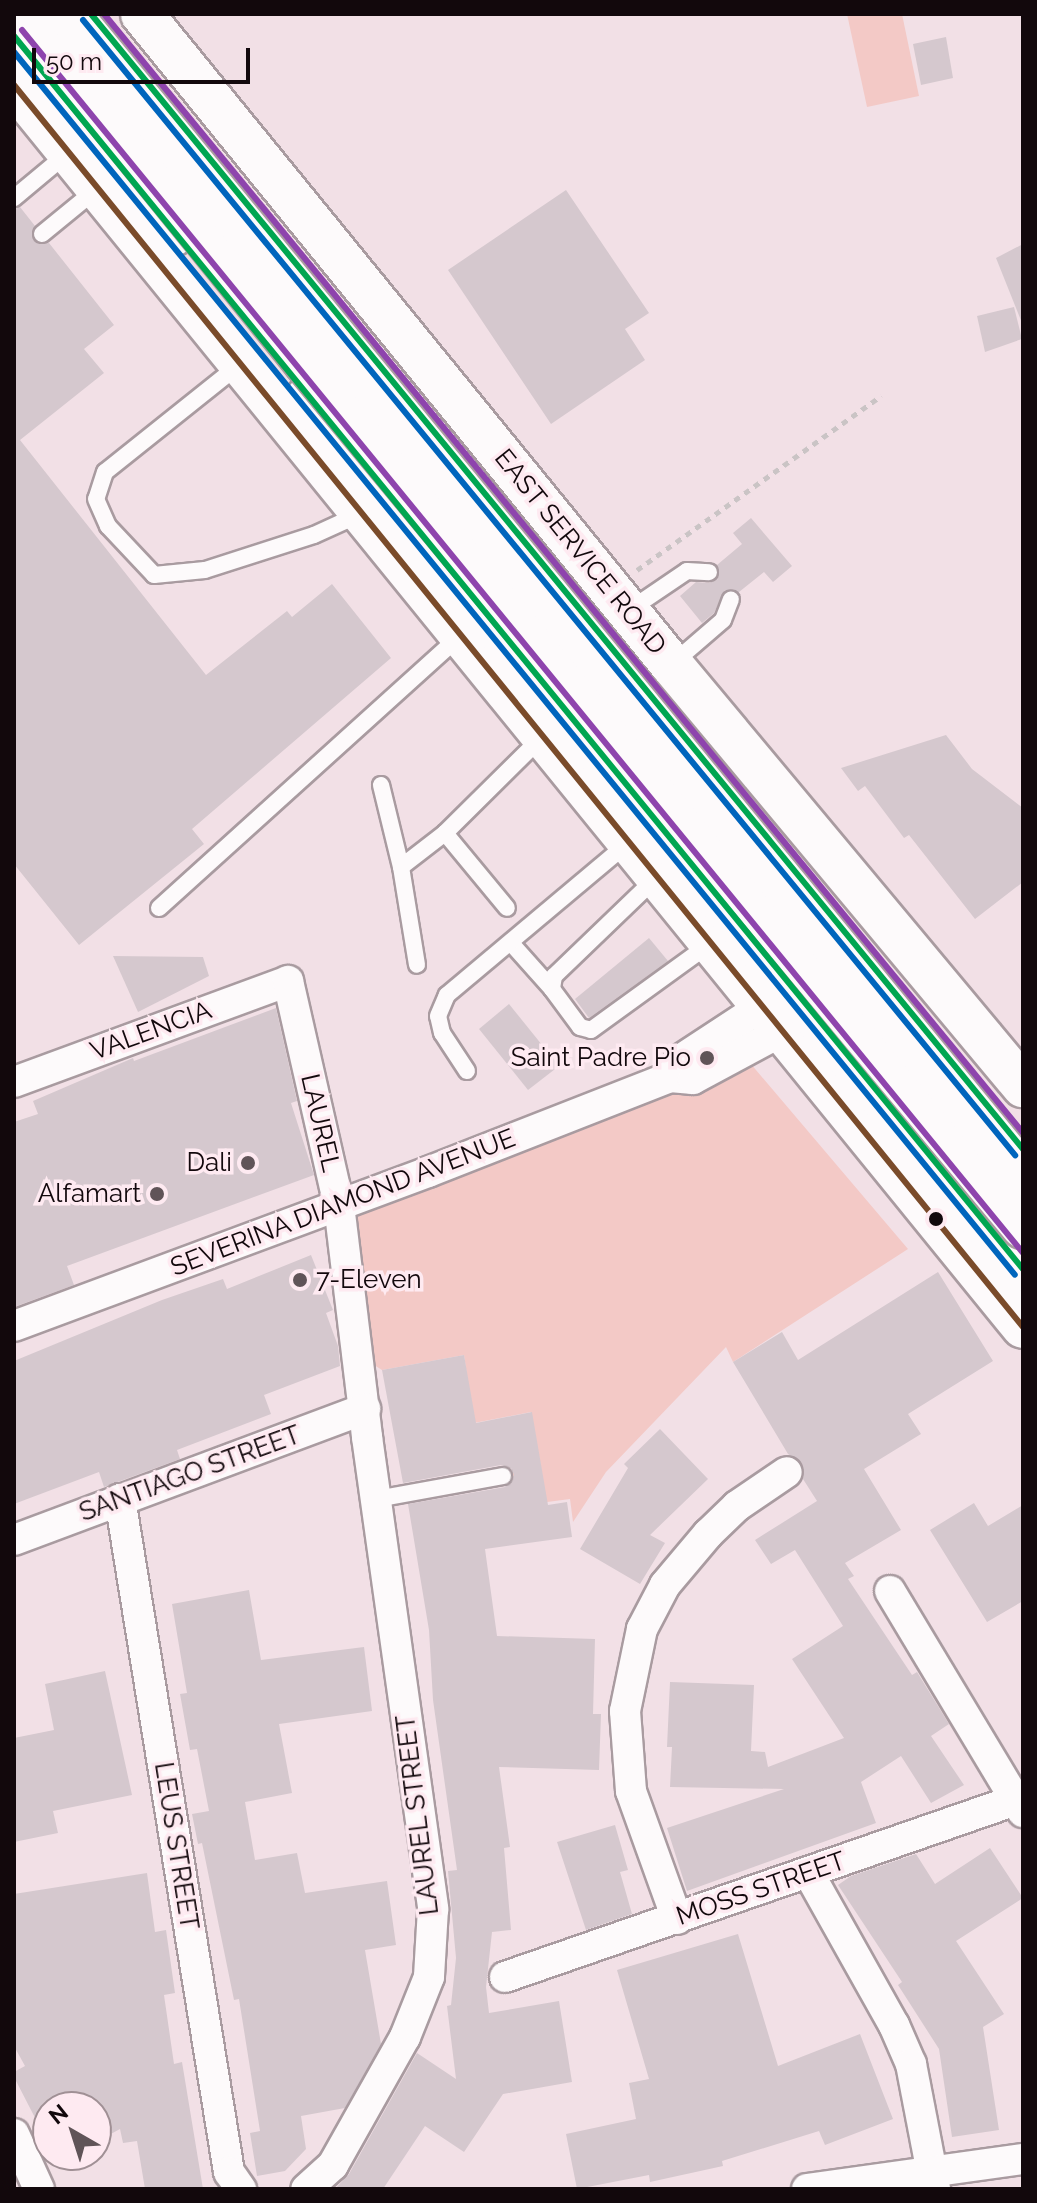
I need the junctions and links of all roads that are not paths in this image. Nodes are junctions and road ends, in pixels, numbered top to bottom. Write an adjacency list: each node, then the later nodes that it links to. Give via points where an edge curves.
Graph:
1 (25, 14): 40 (highway, bridge)
2 (69, 14): 38 (highway, bridge)
3 (91, 14): 11 (highway)
4 (142, 14): 17 (main road, EAST SERVICE ROAD)
5 (14, 36): 13 (highway)
6 (14, 85): 7 (main road)
7 (69, 152): 8 (main road); 9 (lane)
8 (98, 188): 10 (lane); 12 (main road)
9 (14, 198)
10 (42, 234)
11 (366, 350): 13 (lane); 37 (highway)
12 (240, 364): 14 (main road); 14 (lane, via 105,472 96,499 108,526 154,575 205,570)
13 (308, 397): 41 (highway)
14 (361, 514): 18 (main road)
15 (709, 572): 17 (lane, via 687,571)
16 (731, 599): 19 (lane, via 723,620)
17 (619, 600): 19 (main road, EAST SERVICE ROAD)
18 (460, 636): 20 (main road); 26 (lane)
19 (671, 664): 36 (main road, EAST SERVICE ROAD)
20 (543, 736): 22 (lane); 23 (main road)
21 (381, 785): 24 (lane)
22 (445, 833): 24 (lane); 27 (lane)
23 (628, 843): 25 (main road); 28 (lane)
24 (401, 867): 30 (lane)
25 (656, 878): 29 (main road); 32 (lane, via 554,976)
26 (159, 908)
27 (507, 908)
28 (511, 943): 32 (lane); 34 (lane, via 447,995 438,1016 442,1033)
29 (710, 944): 32 (lane, via 591,1030 580,1027); 33 (main road)
30 (417, 965)
31 (288, 981): 35 (street, VALENCIA); 39 (street, LAUREL)
32 (552, 989)
33 (772, 1019): 39 (street, SEVERINA DIAMOND AVENUE, via 680,1060 670,1077); 43 (main road)
34 (467, 1071)
35 (14, 1082)
36 (1023, 1086)
37 (1023, 1149)
38 (1023, 1175)
39 (339, 1205): 42 (street, SEVERINA DIAMOND AVENUE); 44 (street, LAUREL)
40 (1023, 1226)
41 (1023, 1269)
42 (14, 1326)
43 (1023, 1327)
44 (365, 1409): 47 (street, SANTIAGO STREET); 48 (street, LAUREL STREET)
45 (787, 1472): 53 (street, via 737,1506 708,1534 665,1585 642,1629 625,1711 631,1791)
46 (503, 1476): 48 (lane)
47 (120, 1499): 49 (street, SANTIAGO STREET); 59 (street, LEUS STREET, via 229,2172)
48 (377, 1499): 60 (street, LAUREL STREET, via 433,1909 429,1977 405,2037 333,2165)
49 (14, 1540)
50 (890, 1591): 51 (street)
51 (1020, 1806): 52 (street, MOSS STREET)
52 (808, 1872): 53 (street, MOSS STREET); 57 (street, via 911,2064)
53 (677, 1919): 54 (street, MOSS STREET)
54 (505, 1977)
55 (14, 2134): 58 (street)
56 (1023, 2159): 57 (street)
57 (934, 2181): 61 (street)
58 (39, 2189)
59 (241, 2189)
60 (306, 2189)
61 (807, 2189)

